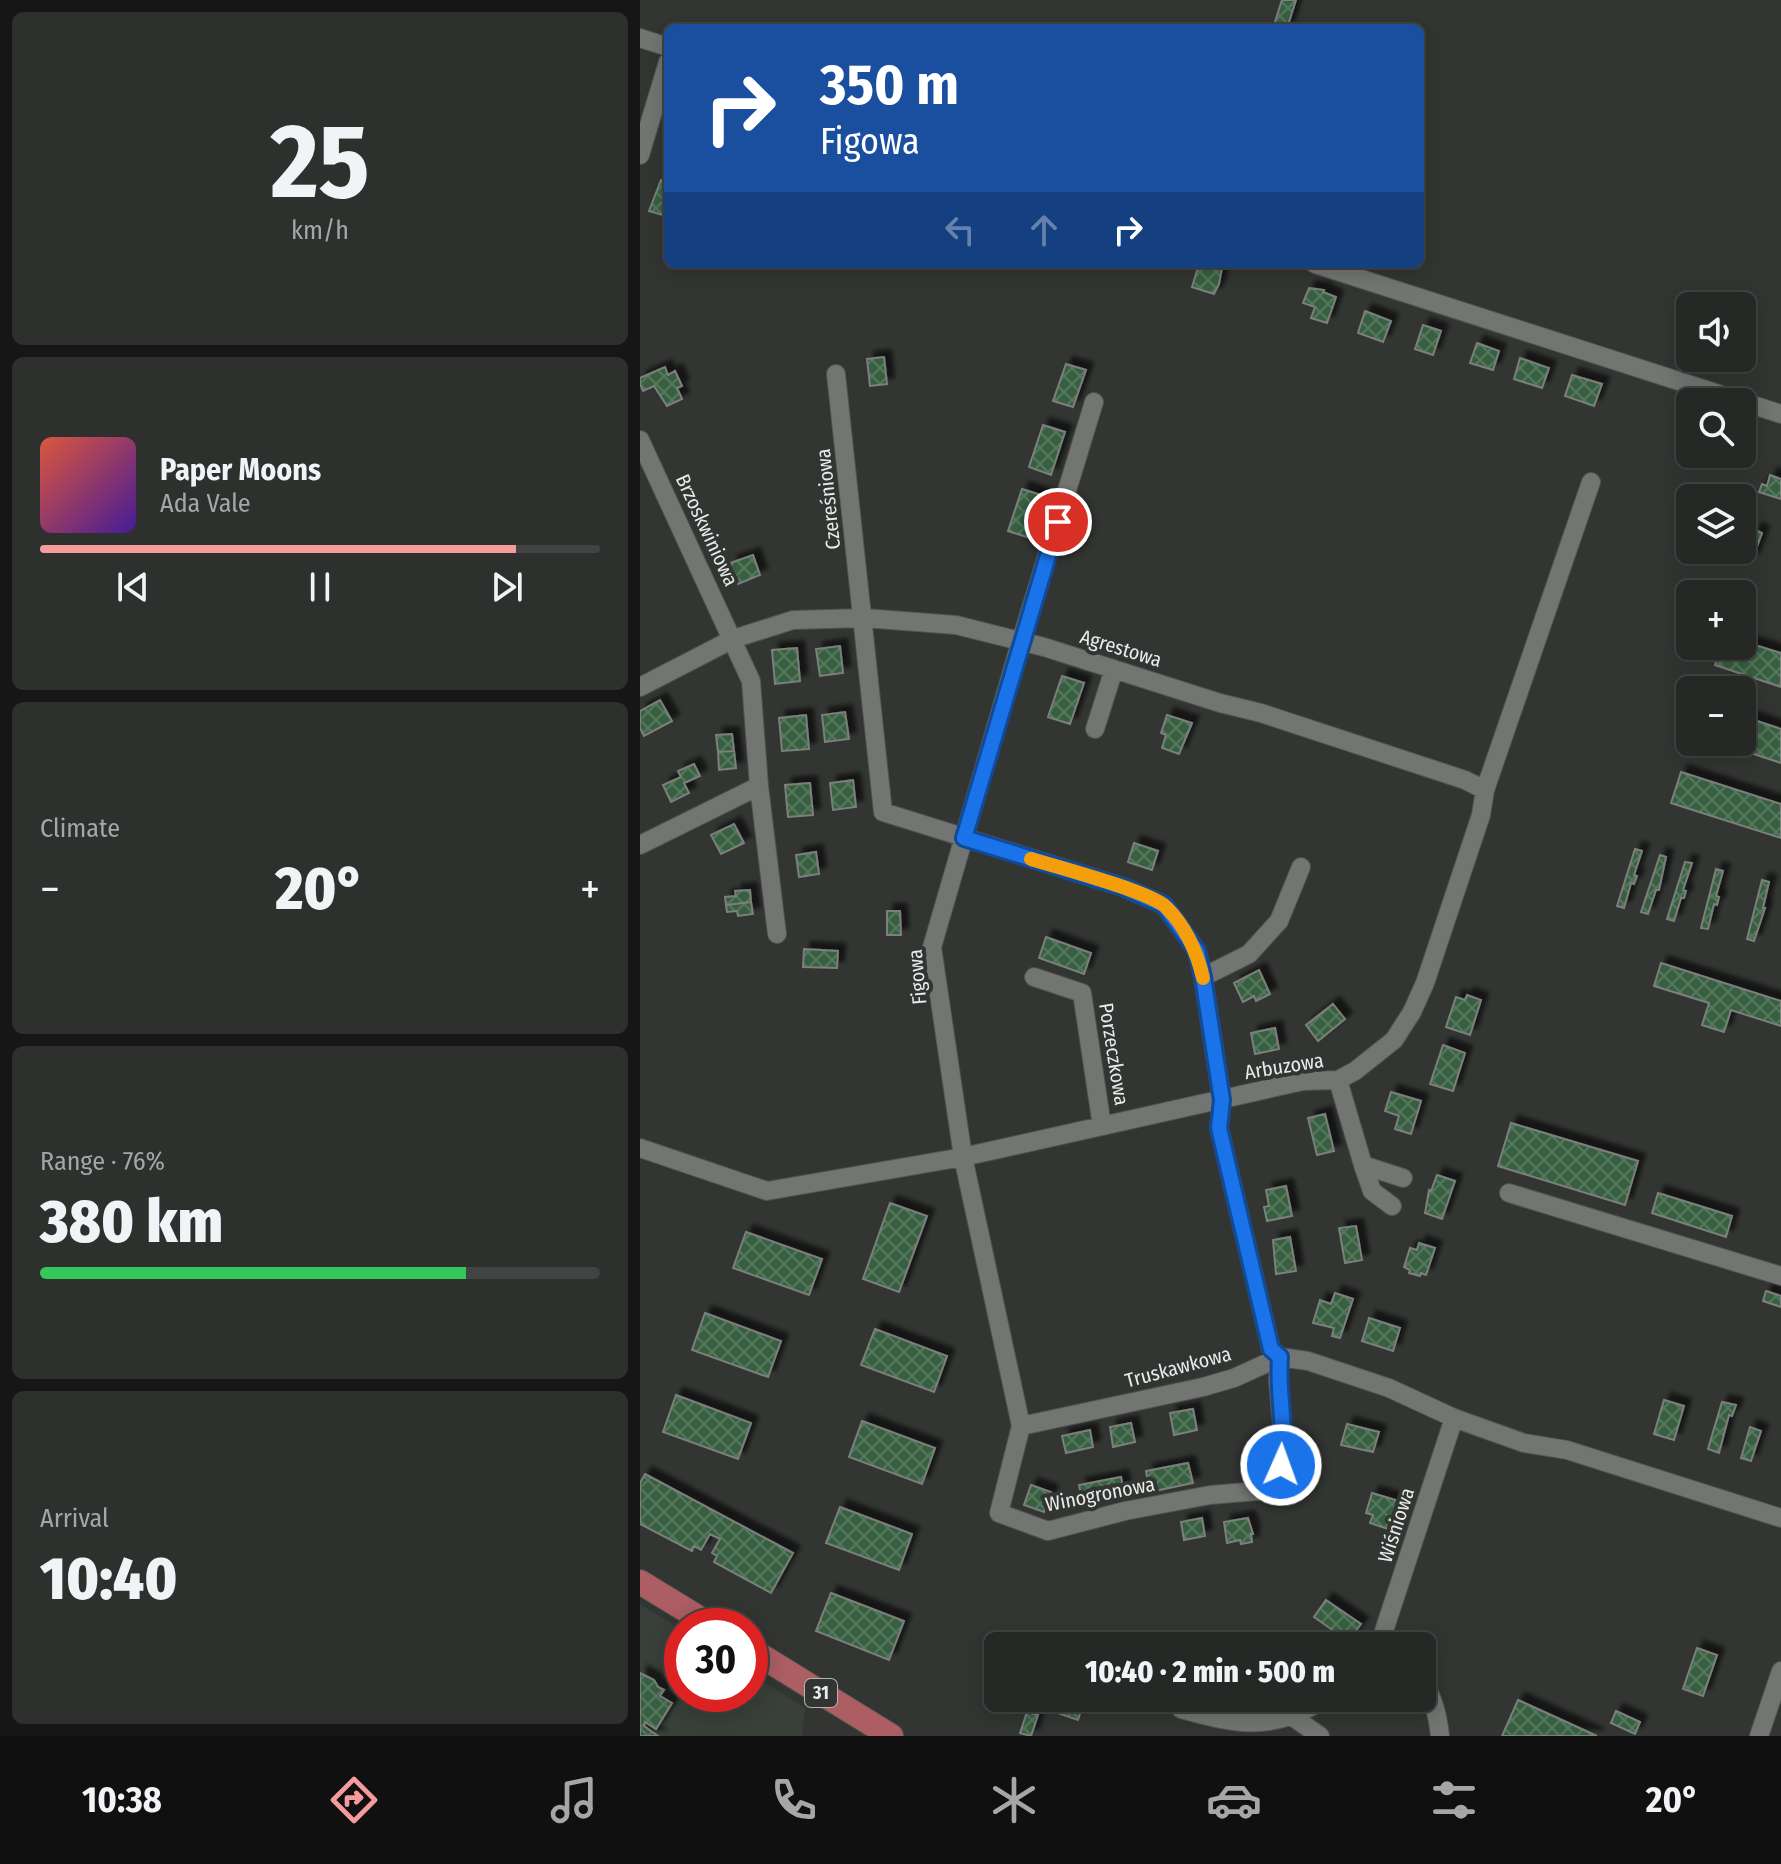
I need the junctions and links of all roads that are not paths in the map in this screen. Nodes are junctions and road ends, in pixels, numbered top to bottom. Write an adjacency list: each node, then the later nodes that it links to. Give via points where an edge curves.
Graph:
1 (640, 38): 2 (street)
2 (664, 46)
3 (664, 75): 4 (street)
4 (640, 155)
5 (1327, 268): 8 (street)
6 (836, 374): 11 (street, Czereśniowa)
7 (1094, 402): 13 (street, Figowa)
8 (1781, 414)
9 (640, 440): 12 (street, Brzoskwiniowa)
10 (1591, 482): 18 (street, Arbuzowa)
11 (864, 618): 12 (street, Agrestowa, via 793,620); 13 (street, Agrestowa, via 956,625); 19 (street, Czereśniowa, via 883,812)
12 (733, 639): 15 (street, Agrestowa); 17 (street, via 751,681)
13 (1021, 641): 14 (street, Agrestowa); 19 (street, Figowa)
14 (1114, 669): 16 (street); 18 (street, Agrestowa)
15 (640, 687)
16 (1095, 729)
17 (759, 786): 20 (street); 22 (street)
18 (1485, 790): 25 (street, Arbuzowa, via 1481,815 1412,1012 1394,1040)
19 (964, 838): 24 (street, via 1123,887 1164,905 1197,951); 29 (street, Figowa, via 932,947)
20 (640, 845)
21 (1301, 867): 24 (street, via 1279,921 1249,954)
22 (777, 934)
23 (1034, 977): 27 (street, Porzeczkowa, via 1082,993)
24 (1203, 977): 26 (street)
25 (1338, 1080): 26 (street, Arbuzowa, via 1303,1081); 30 (street)
26 (1222, 1100): 27 (street, Arbuzowa); 35 (street, via 1219,1128 1271,1349)
27 (1102, 1126): 29 (street, Arbuzowa)
28 (640, 1148): 29 (street, Arbuzowa, via 767,1191)
29 (963, 1157): 37 (street, Figowa)
30 (1363, 1165): 31 (street); 33 (street, via 1372,1191)
31 (1403, 1178)
32 (1509, 1193): 34 (street)
33 (1392, 1206)
34 (1781, 1276)
35 (1280, 1357): 36 (street, via 1389,1388); 37 (street, Truskawkowa, via 1203,1387); 38 (street, Winogronowa, via 1284,1448 1278,1481 1258,1491 1125,1511 1048,1531)
36 (1454, 1418): 39 (street); 42 (street, Wiśniowa)
37 (1021, 1426): 38 (street, Figowa)
38 (999, 1513)
39 (1781, 1518)
40 (640, 1582): 41 (main road)
41 (683, 1608)
42 (1385, 1632)
43 (768, 1660): 49 (main road, 31)
44 (1781, 1671): 52 (street)
45 (1191, 1712): 48 (street, via 1254,1724)
46 (1302, 1712): 48 (street)
47 (1435, 1712): 51 (street)
48 (1293, 1717): 50 (street)
49 (891, 1736)
50 (1320, 1736)
51 (1440, 1736)
52 (1759, 1736)

